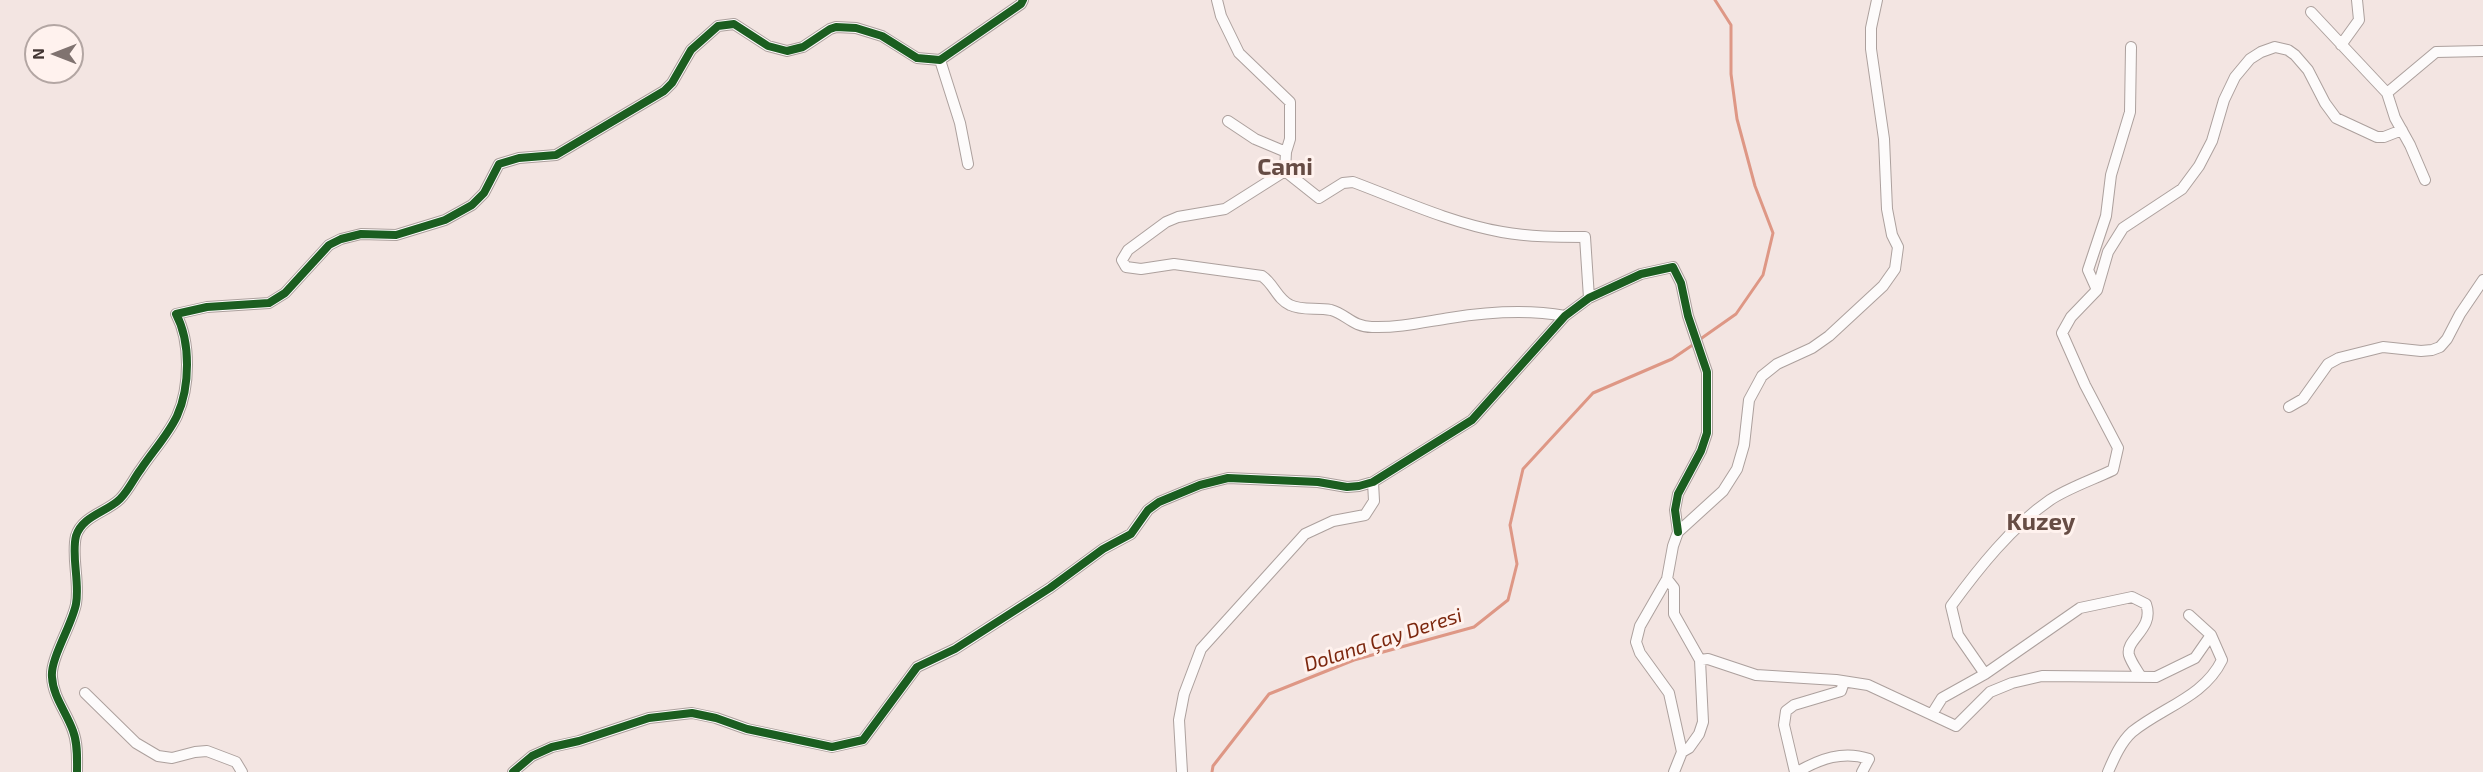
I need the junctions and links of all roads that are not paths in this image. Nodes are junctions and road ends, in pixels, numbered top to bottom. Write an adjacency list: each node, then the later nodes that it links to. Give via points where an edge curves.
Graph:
1 (1023, 0): 9 (street)
2 (1217, 0): 13 (street, via 1239,53 1290,102)
3 (1877, 0): 23 (street, via 1871,49 1884,139 1887,209 1898,247 1895,269 1829,336 1762,376 1749,400 1737,469 1723,491)
4 (2357, 0): 6 (street, via 2359,20)
5 (2311, 12): 6 (street)
6 (2341, 45): 10 (street)
7 (2131, 47): 18 (street, via 2130,112 2111,175 2106,216 2088,270)
8 (2483, 51): 10 (street, via 2436,52)
9 (940, 60): 14 (street); 34 (street, via 917,58 882,36 856,28 836,27 803,47 787,51 768,46 734,24 718,26 691,50 664,90 556,154 499,164 484,193 472,205 445,220 396,235 361,234 340,239 329,245 285,293 269,303 207,307 176,314 186,338 187,355 184,394 177,416 122,497 77,532 75,605 51,675 58,701 74,733)
10 (2387, 93): 12 (street)
11 (1228, 121): 13 (street, via 1255,139)
12 (2402, 130): 16 (street); 18 (street, via 2377,137 2336,118 2295,55 2275,47 2261,52 2235,78 2212,141 2182,189 2123,228 2108,252)
13 (1286, 152): 15 (street)
14 (968, 164)
15 (1285, 171): 19 (street, via 1319,198 1343,183 1353,182 1500,232 1585,237); 20 (street, via 1225,209 1166,222 1128,250 1122,260 1126,267 1174,264 1262,276 1289,305 1332,310 1356,325 1371,327 1412,326 1535,310)
16 (2425, 180)
17 (2483, 280): 21 (street, via 2440,346 2421,351 2383,346 2339,358 2328,364 2303,399)
18 (2097, 290): 28 (street, via 2071,317 2062,333 2118,448 2113,470 2050,500 2020,524 1977,571 1952,606 1958,635)
19 (1589, 297): 20 (street); 23 (street, via 1641,274 1673,267 1681,283 1707,372 1707,433 1678,494)
20 (1565, 316): 22 (street, via 1472,420)
21 (2289, 407)
22 (1373, 482): 36 (street, via 1347,487 1228,478 1159,502 1148,510 1131,534 954,649 917,667 863,740 832,747 692,713 649,718 552,747 532,756); 37 (street, via 1374,501 1365,515 1333,521 1305,534 1201,649 1179,720)
23 (1678, 532): 24 (street)
24 (1667, 579): 27 (street, via 1674,588 1674,614); 33 (street, via 1640,626 1636,642 1669,693)
25 (2189, 615): 26 (street)
26 (2211, 635): 29 (street, via 2195,658 2156,677); 41 (street, via 2222,660 2215,675 2191,696 2131,733)
27 (1700, 660): 30 (street, via 1708,659 1756,675); 33 (street, via 1703,722 1700,734)
28 (1985, 674): 29 (street, via 2080,608 2132,597 2146,604 2149,613 2145,628 2130,647 2129,655); 32 (street, via 1942,698)
29 (2141, 677): 32 (street, via 2042,676 1990,692 1956,726)
30 (1844, 682): 32 (street, via 1868,685); 39 (street, via 1840,691 1786,711 1784,725)
31 (85, 693): 35 (street, via 136,743 158,756 172,758 207,751 236,762)
32 (1932, 714)
33 (1682, 752): 38 (street)
34 (77, 772)
35 (242, 772)
36 (513, 772)
37 (1182, 772)
38 (1674, 772)
39 (1796, 772): 40 (street, via 1831,756 1869,759)
40 (1862, 772)
41 (2108, 772)

